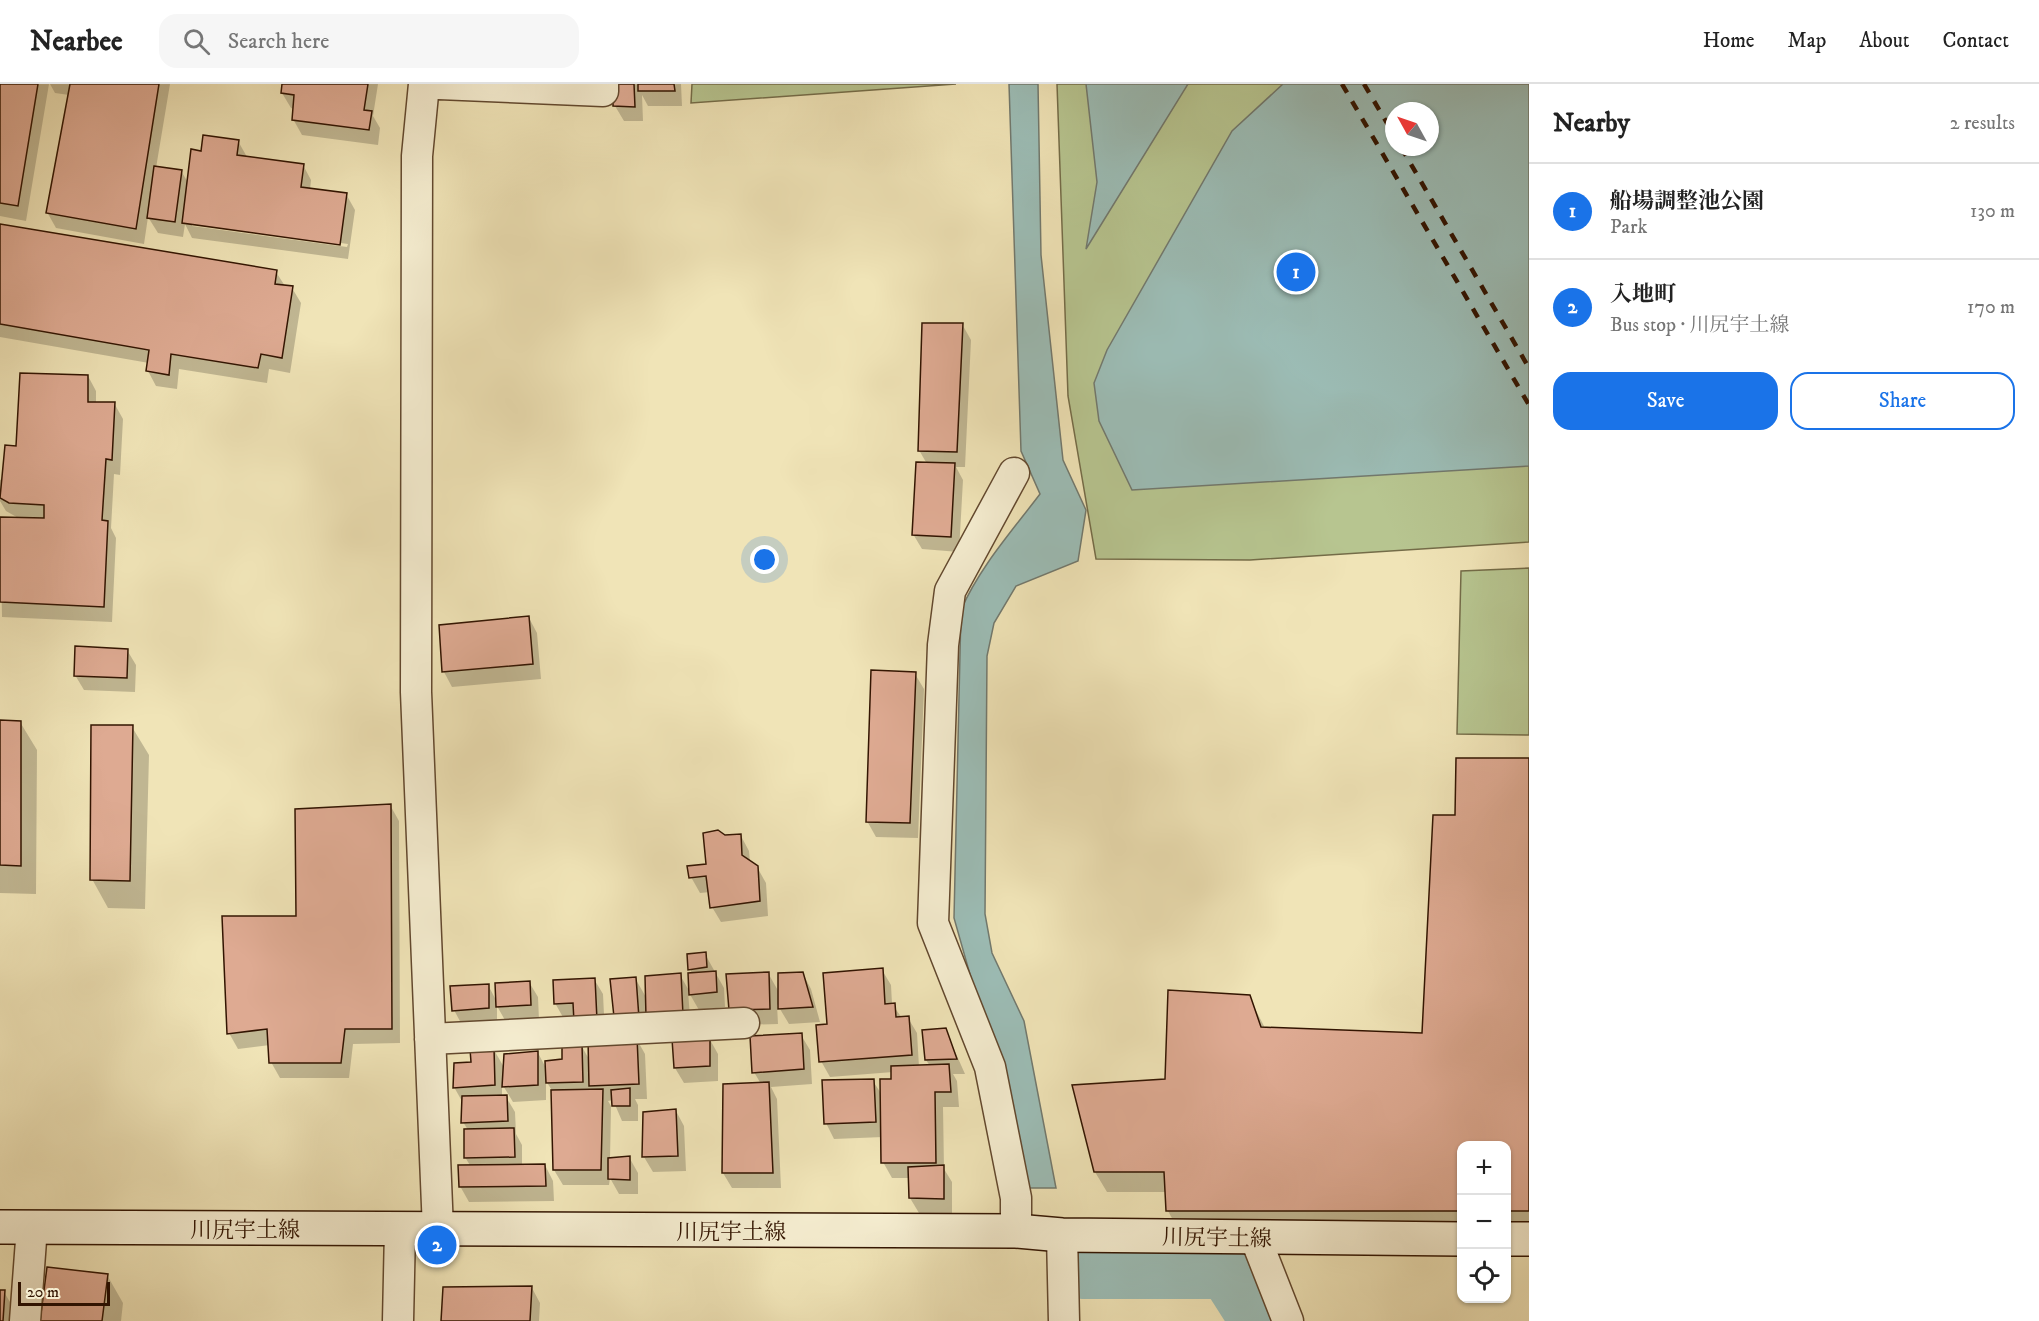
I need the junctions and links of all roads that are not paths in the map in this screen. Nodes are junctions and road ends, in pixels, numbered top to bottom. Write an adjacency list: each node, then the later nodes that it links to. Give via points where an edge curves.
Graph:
1 (424, 84): 6 (street, via 417,156 416,692)
2 (440, 84): 3 (street, via 603,91)
3 (603, 84)
4 (1014, 472): 10 (street, via 950,591 943,645 933,923 990,1067 1016,1198)
5 (744, 1023): 6 (street)
6 (430, 1039): 9 (street)
7 (16, 1227): 8 (main road, 川尻宇土線); 16 (street)
8 (400, 1230): 9 (main road, 川尻宇土線); 17 (street)
9 (438, 1230): 10 (main road, 川尻宇土線)
10 (1016, 1231): 11 (main road, 川尻宇土線)
11 (1062, 1235): 12 (main road, 川尻宇土線); 18 (street)
12 (1255, 1237): 13 (main road, 川尻宇土線); 19 (street)
13 (1457, 1239)
14 (1511, 1239): 15 (main road)
15 (1529, 1239)
16 (25, 1321)
17 (398, 1321)
18 (1064, 1321)
19 (1288, 1321)

